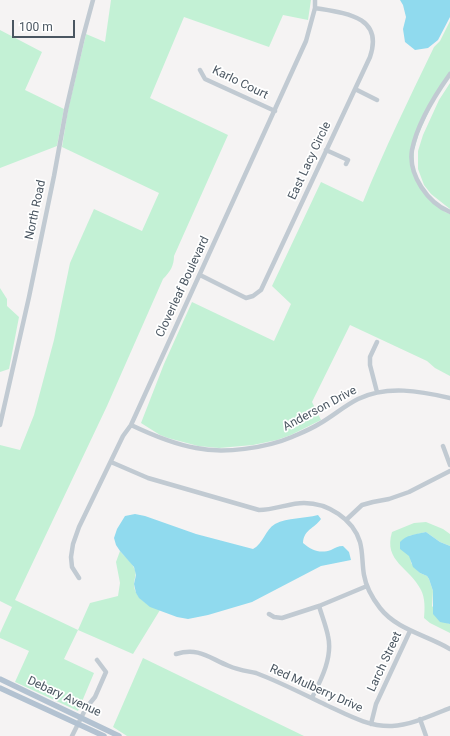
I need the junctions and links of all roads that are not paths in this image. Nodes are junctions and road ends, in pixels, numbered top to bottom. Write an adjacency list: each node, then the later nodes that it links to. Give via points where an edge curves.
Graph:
1 (93, 0): 16 (street, North Road, via 66,110 29,297)
2 (315, 0): 3 (street, Cloverleaf Boulevard)
3 (315, 8): 6 (street, East Lacy Circle, via 350,14 364,22 371,30 373,48); 8 (street, Cloverleaf Boulevard, via 306,41)
4 (200, 70): 8 (street, Karlo Court, via 205,79)
5 (450, 74): 11 (street, via 439,89 418,130 412,152 414,170 422,190)
6 (354, 89): 7 (street); 9 (street, East Lacy Circle)
7 (376, 100)
8 (274, 111): 12 (street, Cloverleaf Boulevard)
9 (326, 150): 10 (street, via 348,160); 12 (street, East Lacy Circle, via 260,290 246,298)
10 (346, 164)
11 (450, 212)
12 (200, 275): 17 (street, Cloverleaf Boulevard)
13 (377, 342): 14 (street, via 370,357 370,365)
14 (377, 392): 15 (street, Anderson Drive, via 414,390); 17 (street, Anderson Drive, via 360,398 319,424 292,437 240,449 197,449 155,436)
15 (450, 398)
16 (0, 425)
17 (131, 425): 19 (street, Cloverleaf Boulevard)
18 (443, 446): 20 (street)
19 (111, 462): 22 (street, via 148,478 249,508 266,510 310,503 328,508); 23 (street, Cloverleaf Boulevard, via 73,544 72,567)
20 (450, 465)
21 (450, 471): 22 (street, via 389,500 362,505)
22 (346, 520): 24 (street, via 360,541)
23 (79, 578)
24 (367, 586): 25 (street); 27 (street, via 379,608)
25 (319, 606): 26 (street, via 282,618); 33 (street, via 328,636 329,654)
26 (269, 614)
27 (410, 631): 28 (street); 38 (street, Larch Street, via 376,704)
28 (450, 649)
29 (176, 654): 33 (street, Red Mulberry Drive, via 186,651 197,652 233,668 269,678)
30 (97, 660): 35 (street, via 106,672)
31 (0, 679): 35 (main road, Debary Avenue)
32 (0, 688): 37 (main road, Debary Avenue)
33 (312, 698): 38 (street, Red Mulberry Drive)
34 (450, 708): 36 (street, Red Mulberry Drive)
35 (82, 717): 37 (street); 41 (main road, Debary Avenue)
36 (420, 719): 38 (street, Red Mulberry Drive, via 394,726); 42 (street)
37 (78, 724): 39 (street); 40 (main road, Debary Avenue)
38 (371, 724)
39 (72, 736)
40 (104, 736)
41 (119, 736)
42 (426, 736)

